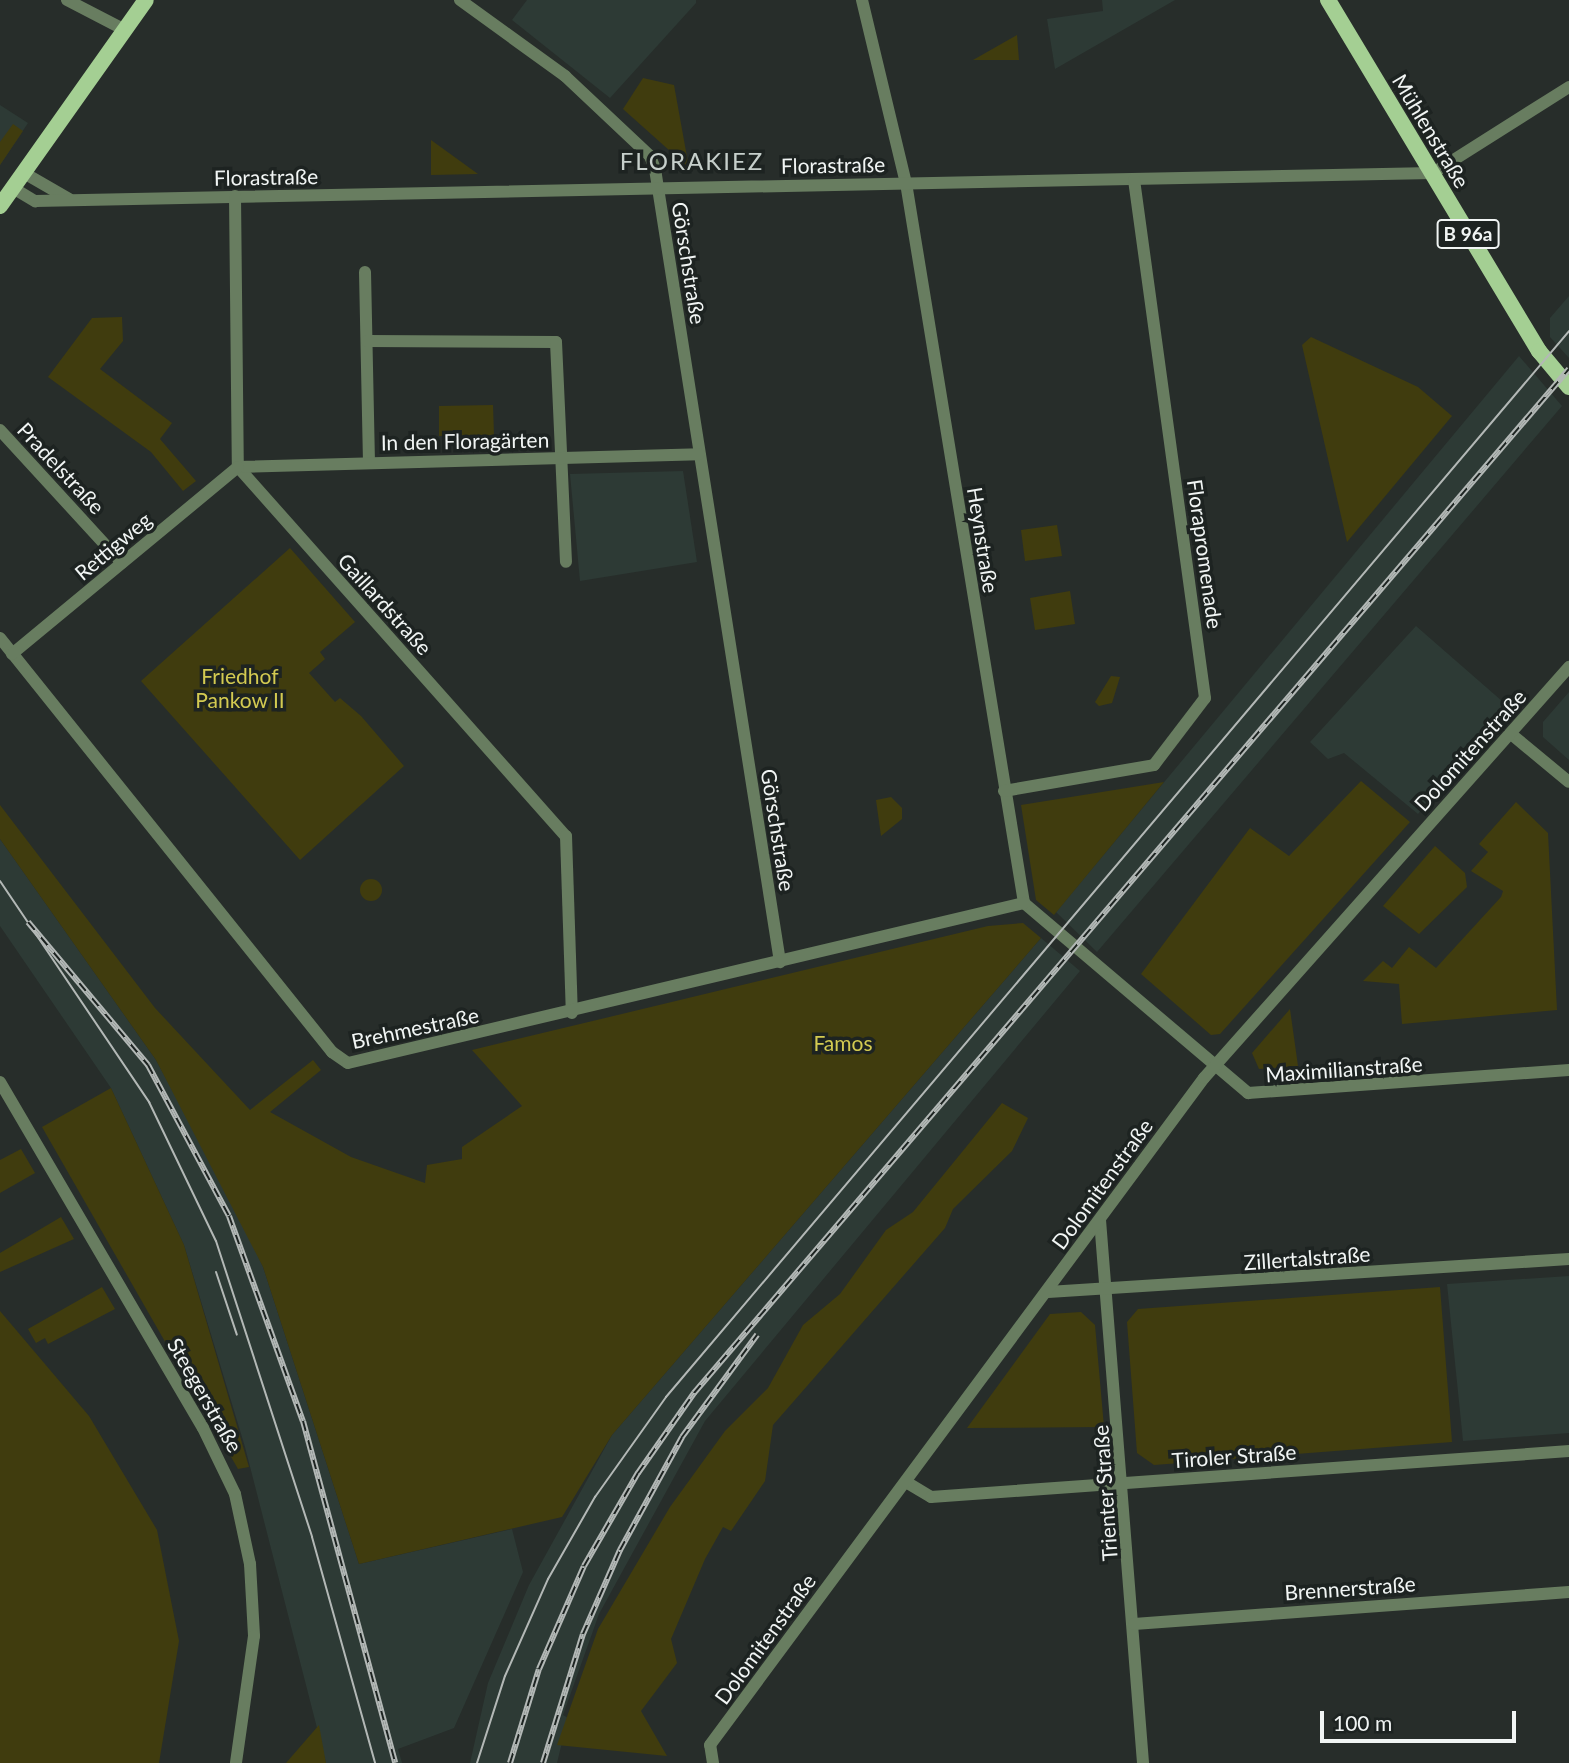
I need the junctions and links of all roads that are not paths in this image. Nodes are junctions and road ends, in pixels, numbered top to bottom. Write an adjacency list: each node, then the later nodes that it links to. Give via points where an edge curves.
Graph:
1 (67, 0): 6 (street)
2 (146, 0): 6 (main road)
3 (460, 0): 13 (street, Görschstraße, via 599,108 650,156)
4 (862, 0): 11 (street, Heynstraße)
5 (1328, 0): 9 (main road, Mühlenstraße / B 96a)
6 (125, 30): 8 (main road)
7 (1569, 87): 9 (street)
8 (24, 173): 12 (main road); 15 (street)
9 (1433, 173): 10 (street, Florastraße); 19 (main road, Mühlenstraße / B 96a, via 1539,351)
10 (1133, 180): 11 (street, Florastraße); 32 (street, Florapromenade, via 1205,698 1154,765)
11 (906, 183): 13 (street, Florastraße); 32 (street, Heynstraße)
12 (13, 188): 15 (street, Florastraße, via 35,201); 16 (main road)
13 (658, 188): 14 (street, Florastraße); 21 (street, Görschstraße)
14 (235, 196): 15 (street, Florastraße); 24 (street)
15 (72, 200)
16 (0, 206)
17 (365, 272): 18 (street, In den Floragärten)
18 (367, 341): 22 (street, In den Floragärten, via 556,342); 23 (street, In den Floragärten)
19 (1569, 387)
20 (0, 430): 26 (street, Pradelstraße)
21 (699, 454): 22 (street, In den Floragärten); 34 (street, Görschstraße)
22 (561, 458): 23 (street, In den Floragärten); 25 (street, In den Floragärten)
23 (369, 463): 24 (street, In den Floragärten)
24 (238, 467): 26 (street, Rettigweg); 35 (street, Gaillardstraße, via 566,836)
25 (566, 562)
26 (122, 563): 28 (street, Rettigweg)
27 (0, 638): 28 (street, Brehmestraße)
28 (12, 654): 35 (street, Brehmestraße, via 338,1059 368,1062)
29 (1569, 667): 30 (street, Dolomitenstraße)
30 (1511, 734): 31 (street); 36 (street, Dolomitenstraße)
31 (1569, 782)
32 (1004, 791): 33 (street, Heynstraße)
33 (1024, 903): 34 (street, Brehmestraße); 36 (street, Maximilianstraße)
34 (780, 962): 35 (street, Brehmestraße)
35 (572, 1013)
36 (1213, 1067): 37 (street, Maximilianstraße, via 1248,1093 1263,1096); 39 (street, Dolomitenstraße)
37 (1569, 1070)
38 (0, 1082): 49 (street, Steegerstraße, via 203,1428 235,1494 250,1564 254,1636)
39 (1100, 1220): 41 (street, Dolomitenstraße); 42 (street, Trienter Straße)
40 (1569, 1259): 42 (street, Zillertalstraße)
41 (1048, 1292): 42 (street, Zillertalstraße); 44 (street, Dolomitenstraße)
42 (1108, 1292): 45 (street, Trienter Straße)
43 (1569, 1451): 45 (street, Tiroler Straße)
44 (906, 1482): 45 (street, Tiroler Straße, via 930,1497); 48 (street, Dolomitenstraße)
45 (1124, 1483): 47 (street, Trienter Straße)
46 (1569, 1592): 47 (street, Brennerstraße)
47 (1134, 1624): 50 (street, Trienter Straße)
48 (711, 1759)
49 (236, 1763)
50 (1143, 1763)

